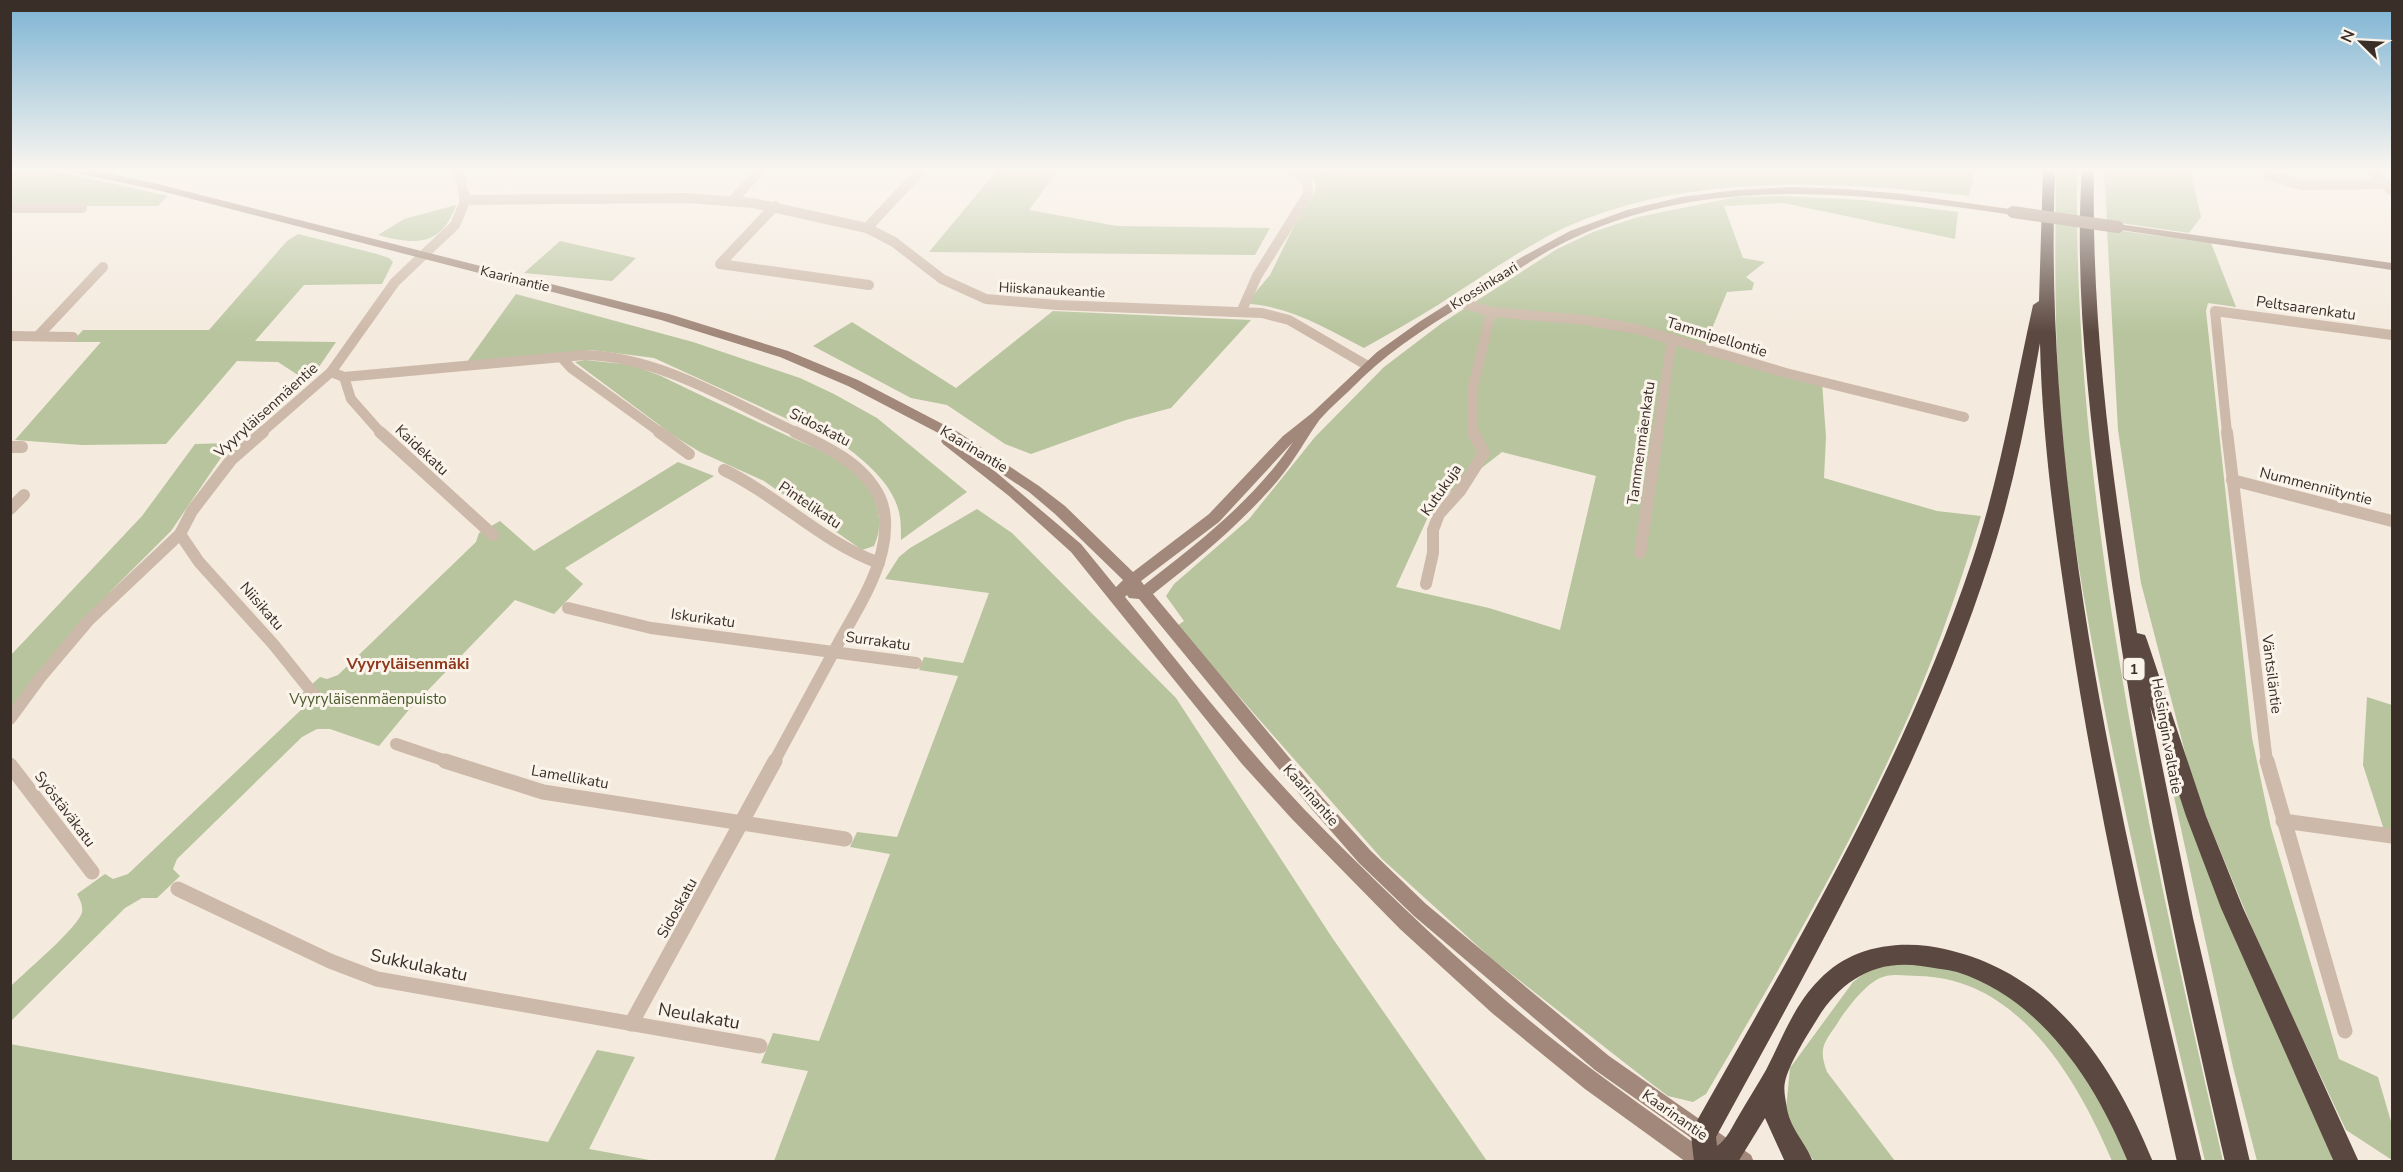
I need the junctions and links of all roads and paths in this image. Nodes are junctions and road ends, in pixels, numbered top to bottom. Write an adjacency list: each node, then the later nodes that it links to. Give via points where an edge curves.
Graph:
1 (301, 224): 12 (main road, Kaarinantie)
2 (456, 224): 12 (street)
3 (758, 224): 16 (street, via 720,264)
4 (849, 224): 11 (street, Hiiskanaukeantie)
5 (871, 224): 11 (street)
6 (1290, 224): 18 (street, via 1257,276)
7 (1599, 224): 17 (main road, Krossinkaari, bridge, via 1573,233)
8 (2047, 224): 15 (highway)
9 (2088, 224): 43 (highway, Helsingin valtatie / 1, via 2088,302)
10 (2095, 224): 14 (main road, Krossinkaari, bridge)
11 (867, 228): 18 (street, Hiiskanaukeantie, via 894,242 942,279 987,299)
12 (423, 255): 28 (street, Vyyryläisenmäentie, via 395,282); 30 (main road, Kaarinantie, via 739,339 816,366)
13 (103, 267): 23 (street)
14 (2392, 267)
15 (2045, 277): 63 (highway, via 2016,432 1956,633 1891,786); 67 (highway, via 2052,416 2074,602 2118,844)
16 (869, 285)
17 (1459, 302): 20 (street, Tammipellontie); 27 (main road, Krossinkaari)
18 (1242, 310): 27 (street, Hiiskanaukeantie, via 1289,320)
19 (2215, 311): 21 (street, Peltsaarenkatu); 34 (street, Väntsiläntie)
20 (1491, 312): 25 (street, Tammipellontie, via 1610,324); 42 (street, Kutukuja, via 1473,381 1471,417 1473,435 1484,453 1436,522)
21 (2392, 335)
22 (10, 336): 23 (street)
23 (38, 336): 24 (street)
24 (73, 337)
25 (1672, 338): 31 (street, Tammipellontie, via 1786,373); 40 (street, Tammenmäenkatu)
26 (561, 357): 29 (street, Sidoskatu); 32 (street); 41 (street, Sidoskatu, via 603,355 650,365 838,453 865,475 881,502 887,530)
27 (1368, 366): 44 (main road, Krossinkaari, via 1316,417 1275,476 1225,529)
28 (331, 372): 29 (street, Sidoskatu); 38 (street, Vyyryläisenmäentie, via 231,460 192,511)
29 (344, 377): 39 (street, Kaidekatu, via 351,399 369,422)
30 (902, 408): 44 (main road, Kaarinantie, via 1013,473 1060,510); 45 (main road, Kaarinantie, via 1049,523)
31 (1964, 417)
32 (689, 454)
33 (724, 470): 41 (street, Pintelikatu, via 753,484 857,555)
34 (2232, 480): 37 (street, Nummenniityntie); 53 (street, Väntsiläntie, via 2266,763)
35 (24, 495): 36 (street)
36 (10, 509)
37 (2392, 521)
38 (180, 534): 49 (street, Niisikatu, via 199,562); 50 (street, Vyyryläisenmäentie, via 89,620)
39 (493, 535)
40 (1640, 553)
41 (879, 563): 47 (street, Sidoskatu)
42 (1426, 584)
43 (2120, 584): 68 (highway, Helsingin valtatie / 1, via 2168,856); 69 (highway, via 2196,816 2228,898)
44 (1137, 586): 45 (main road); 63 (main road, Kaarinantie, via 1270,749 1404,894 1602,1063)
45 (1117, 596): 64 (main road, Kaarinantie, via 1248,759 1407,923 1592,1082)
46 (568, 608): 47 (street, Iskurikatu, via 651,628)
47 (835, 652): 48 (street, Surrakatu); 54 (street, Sidoskatu)
48 (916, 663)
49 (319, 700)
50 (10, 719)
51 (396, 744): 54 (street, Lamellikatu, via 543,792)
52 (10, 765): 57 (street, Syöstäväkatu)
53 (2283, 821): 55 (street); 60 (street, Väntsiläntie)
54 (743, 822): 56 (street, Lamellikatu); 59 (street, Sidoskatu)
55 (2392, 836)
56 (844, 839)
57 (92, 872)
58 (178, 889): 59 (street, Sukkulakatu, via 377,979)
59 (631, 1024): 61 (street, Neulakatu)
60 (2345, 1031)
61 (760, 1046)
62 (1773, 1081): 64 (highway); 65 (highway, via 1773,1110); 66 (highway, via 1810,1008 1841,973 1875,956 1923,955 1951,960 2018,990 2058,1025 2091,1066)
63 (1703, 1135): 64 (highway)
64 (1720, 1160)
65 (1801, 1161)
66 (2141, 1161)
67 (2190, 1161)
68 (2238, 1161)
69 (2347, 1161)

